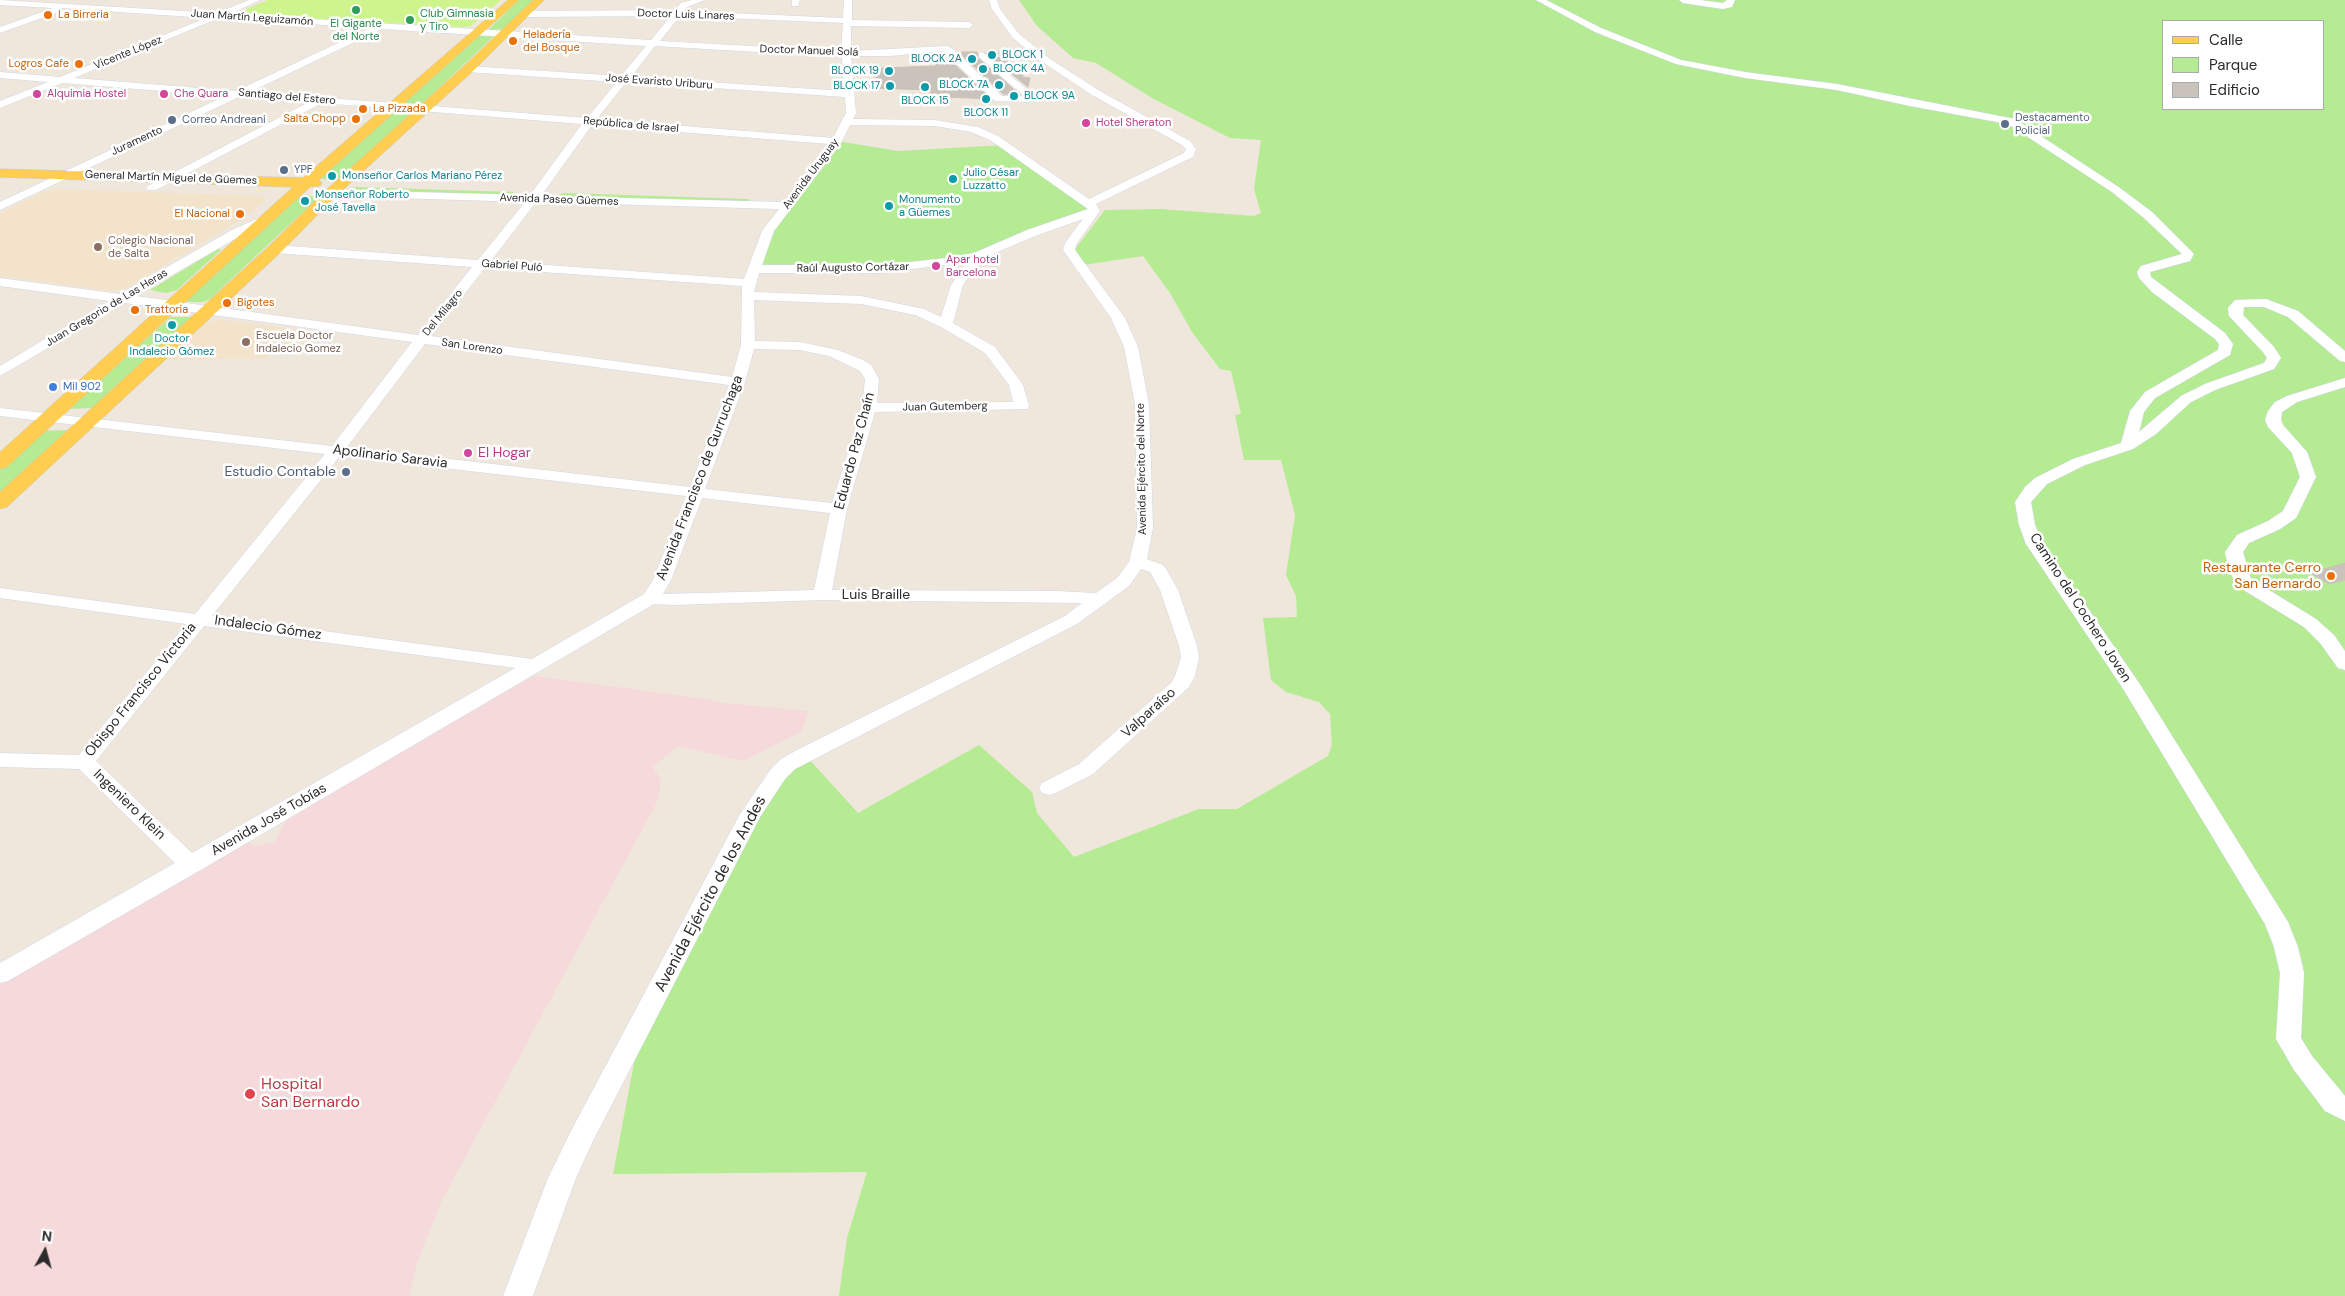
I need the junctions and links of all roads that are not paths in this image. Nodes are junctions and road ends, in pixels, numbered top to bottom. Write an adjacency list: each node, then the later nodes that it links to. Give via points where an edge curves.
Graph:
1 (83, 0): 12 (street)
2 (256, 0): 15 (street, Vicente López)
3 (514, 0): 20 (main road)
4 (539, 0): 14 (main road)
5 (701, 0): 13 (street)
6 (848, 0): 16 (street, Avenida Uruguay)
7 (993, 0): 49 (street, Raúl Augusto Cortázar, via 1016,36 1047,60 1191,149 1188,155)
8 (1540, 0): 71 (street, via 1598,30 1679,62 1745,75 1837,87 2011,121 2116,190 2148,215 2188,254 2186,258 2145,269 2145,278 2226,344 2225,352 2150,395 2137,411)
9 (1683, 0): 10 (street, via 1723,6 1729,6)
10 (1731, 0)
11 (0, 2): 12 (street, Juan Martín Leguizamón)
12 (65, 6): 15 (street, Juan Martín Leguizamón); 19 (street)
13 (680, 6): 14 (street, Doctor Luis Linares); 16 (street, Doctor Luis Linares); 22 (street, Del Milagro)
14 (524, 14): 21 (main road)
15 (219, 16): 18 (street, Juan Martín Leguizamón); 27 (street, Vicente López)
16 (848, 22): 17 (street, Doctor Luis Linares); 23 (street, Avenida Uruguay)
17 (969, 25)
18 (382, 26): 20 (street, Juan Martín Leguizamón); 29 (street, Juramento)
19 (0, 30)
20 (478, 33): 21 (street, Juan Martín Leguizamón); 33 (main road)
21 (503, 34): 22 (street, Doctor Manuel Solá); 25 (main road)
22 (655, 43): 23 (street, Doctor Manuel Solá); 28 (street, Del Milagro)
23 (846, 54): 24 (street, Doctor Manuel Solá, via 944,48 950,50 998,99 1027,99 1029,95); 30 (street, Avenida Uruguay)
24 (982, 55)
25 (468, 69): 28 (street, José Evaristo Uriburu); 34 (main road)
26 (0, 75): 27 (street, Santiago del Estero)
27 (62, 79): 29 (street, Santiago del Estero); 32 (street, Vicente López)
28 (625, 80): 30 (street, José Evaristo Uriburu); 35 (street, Del Milagro)
29 (239, 93): 31 (street, Santiago del Estero); 39 (street, Juramento)
30 (850, 94): 36 (street, Avenida Uruguay, via 851,111)
31 (321, 100): 33 (street, Santiago del Estero); 40 (street)
32 (0, 105)
33 (393, 106): 34 (street, Santiago del Estero); 43 (main road)
34 (425, 108): 35 (street, República de Israel); 45 (main road)
35 (590, 121): 37 (street, República de Israel); 46 (street, Del Milagro)
36 (847, 122): 37 (street, Avenida Uruguay); 49 (street, via 935,123 974,129 994,138)
37 (837, 141): 47 (street, Avenida Uruguay)
38 (0, 173): 39 (main road, General Martín Miguel de Güemes)
39 (64, 175): 40 (main road, General Martín Miguel de Güemes); 42 (street, Juramento)
40 (169, 178): 43 (main road, General Martín Miguel de Güemes); 44 (street)
41 (0, 184): 42 (main road, General Martín Miguel de Güemes)
42 (44, 185): 44 (main road, General Martín Miguel de Güemes); 48 (street, Juramento)
43 (302, 187): 44 (main road, General Martín Miguel de Güemes); 45 (main road, General Martín Miguel de Güemes); 50 (main road)
44 (152, 188)
45 (336, 188): 46 (street, Avenida Paseo Güemes); 51 (main road)
46 (537, 194): 47 (street, Avenida Paseo Güemes); 53 (street, Del Milagro)
47 (790, 202): 55 (street, Avenida Uruguay, via 768,230)
48 (0, 206)
49 (1091, 207): 52 (street, Raúl Augusto Cortázar); 77 (street, Avenida Ejército del Norte, via 1069,250 1118,318 1131,347 1142,417 1145,528)
50 (268, 218): 56 (street, Juan Gregorio de Las Heras); 57 (main road)
51 (275, 249): 53 (street, Gabriel Puló); 58 (main road)
52 (977, 256): 55 (street, Raúl Augusto Cortázar); 59 (street, via 957,285)
53 (482, 264): 55 (street, Gabriel Puló); 60 (street, Del Milagro)
54 (0, 282): 56 (street, San Lorenzo)
55 (750, 283): 59 (street, via 820,297 862,300 919,312); 61 (street, Avenida Francisco de Gurruchaga)
56 (120, 300): 57 (street, San Lorenzo); 63 (street, Juan Gregorio de Las Heras)
57 (173, 306): 58 (street, San Lorenzo); 69 (main road)
58 (207, 310): 60 (street, San Lorenzo); 70 (main road)
59 (946, 324): 66 (street, via 990,350 1016,385)
60 (421, 340): 64 (street, San Lorenzo); 72 (street, Del Milagro)
61 (748, 345): 64 (street, Avenida Francisco de Gurruchaga); 67 (street, Eduardo Paz Chaín, via 816,348 858,363 866,368 872,379)
62 (2345, 358): 71 (street, Camino del Cochero Joven, via 2293,314 2266,304 2240,303 2235,308 2236,316 2270,350 2274,358 2268,366 2186,399 2151,432)
63 (0, 372)
64 (738, 382): 74 (street, Avenida Francisco de Gurruchaga)
65 (2345, 382): 83 (street, via 2292,399 2275,411 2273,420 2276,427 2299,452 2308,477 2290,514 2243,539 2234,552 2243,582 2310,623 2327,639)
66 (1022, 406): 67 (street, Juan Gutemberg)
67 (869, 408): 76 (street, Eduardo Paz Chaín)
68 (0, 412): 69 (street, Apolinario Saravia)
69 (48, 418): 70 (street, Apolinario Saravia); 73 (main road)
70 (87, 421): 72 (street, Apolinario Saravia); 75 (main road)
71 (2128, 446): 90 (street, Camino del Cochero Joven, via 2079,462 2041,481 2023,502 2027,525 2035,544 2131,686 2276,922 2292,973 2288,1039 2334,1103)
72 (337, 450): 74 (street, Apolinario Saravia); 82 (street, Del Milagro)
73 (0, 463)
74 (696, 493): 76 (street, Apolinario Saravia); 80 (street, Avenida Francisco de Gurruchaga, via 662,580)
75 (0, 503)
76 (839, 508): 79 (street, Eduardo Paz Chaín)
77 (1138, 562): 81 (street, Avenida Ejército del Norte, via 1130,575); 87 (street, Valparaíso, via 1157,569 1168,590 1188,646 1190,657 1185,676 1179,688 1086,769)
78 (0, 593): 82 (street, Indalecio Gómez)
79 (822, 595): 80 (street, Luis Braille); 81 (street, Luis Braille)
80 (651, 598): 84 (street, Avenida Francisco de Gurruchaga)
81 (1101, 599): 91 (street, Avenida Ejército de los Andes, via 1063,624 804,754 778,774 751,814 582,1135 562,1178)
82 (199, 619): 84 (street, Indalecio Gómez); 86 (street, Obispo Francisco Victoria)
83 (2345, 664)
84 (536, 665): 88 (street, Avenida José Tobías)
85 (0, 760): 86 (street, Ingeniero Klein)
86 (84, 762): 88 (street, Ingeniero Klein)
87 (1049, 788)
88 (191, 865): 89 (street, Avenida José Tobías)
89 (0, 974)
90 (2345, 1110)
91 (518, 1296)

